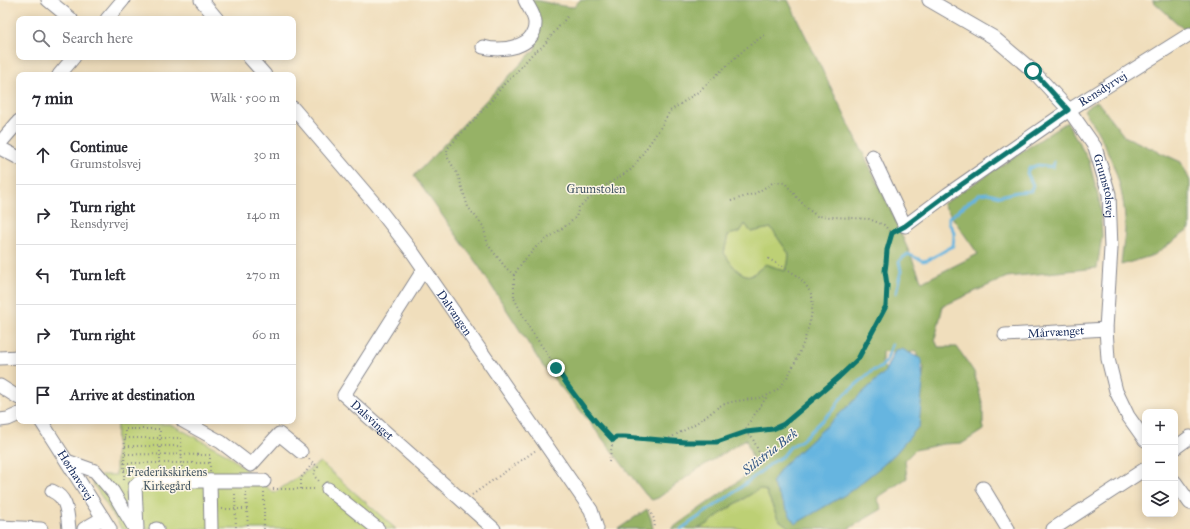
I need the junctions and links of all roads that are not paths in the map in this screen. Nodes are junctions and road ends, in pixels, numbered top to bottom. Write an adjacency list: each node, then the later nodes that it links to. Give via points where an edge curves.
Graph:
1 (48, 0): 6 (street)
2 (123, 0): 7 (street)
3 (201, 0): 8 (street)
4 (525, 0): 10 (street, via 536,23 533,33 526,42 511,49)
5 (929, 0): 15 (street, Grumstolsvej, via 993,37 1033,71)
6 (67, 16)
7 (110, 16)
8 (214, 16)
9 (1190, 34): 15 (street, Rensdyrvej)
10 (483, 47)
11 (72, 60): 13 (street)
12 (252, 60): 14 (street)
13 (62, 72)
14 (262, 72)
15 (1068, 110): 21 (street, Rensdyrvej, via 905,226); 23 (street, Grumstolsvej, via 1095,147 1109,194 1111,248)
16 (296, 112): 22 (street, Dalvangen, via 375,204)
17 (16, 124): 18 (street)
18 (0, 143)
19 (0, 148): 20 (street)
20 (16, 156)
21 (872, 156)
22 (424, 269): 55 (street, Dalsvinget, via 344,395); 56 (street, Dalvangen, via 591,510)
23 (1106, 329): 24 (street, Mårvænget); 33 (street, Grumstolsvej, via 1108,359 1116,391 1128,416)
24 (1005, 335)
25 (16, 357): 26 (street)
26 (0, 358)
27 (0, 386): 28 (street)
28 (16, 396)
29 (16, 415): 30 (street)
30 (0, 420)
31 (43, 424): 37 (street, Hørhavevej)
32 (188, 424): 36 (street, via 221,442 251,465 279,434)
33 (1142, 436)
34 (1190, 437): 35 (street)
35 (1178, 446)
36 (304, 456)
37 (67, 461): 46 (street, Hørhavevej); 52 (street, via 95,471 113,492)
38 (1142, 472): 58 (street)
39 (210, 481): 40 (street); 52 (street, via 142,481 135,486); 53 (street)
40 (264, 485)
41 (1178, 486): 45 (street)
42 (983, 488): 57 (street)
43 (328, 489): 54 (street)
44 (52, 491): 49 (street, via 61,496 66,505)
45 (1190, 503)
46 (103, 518): 50 (street); 51 (street, Hørhavevej)
47 (0, 526): 48 (street)
48 (41, 529)
49 (69, 529)
50 (84, 529)
51 (110, 529)
52 (136, 529)
53 (211, 529)
54 (378, 529)
55 (494, 529)
56 (597, 529)
57 (1008, 529)
58 (1053, 529)

